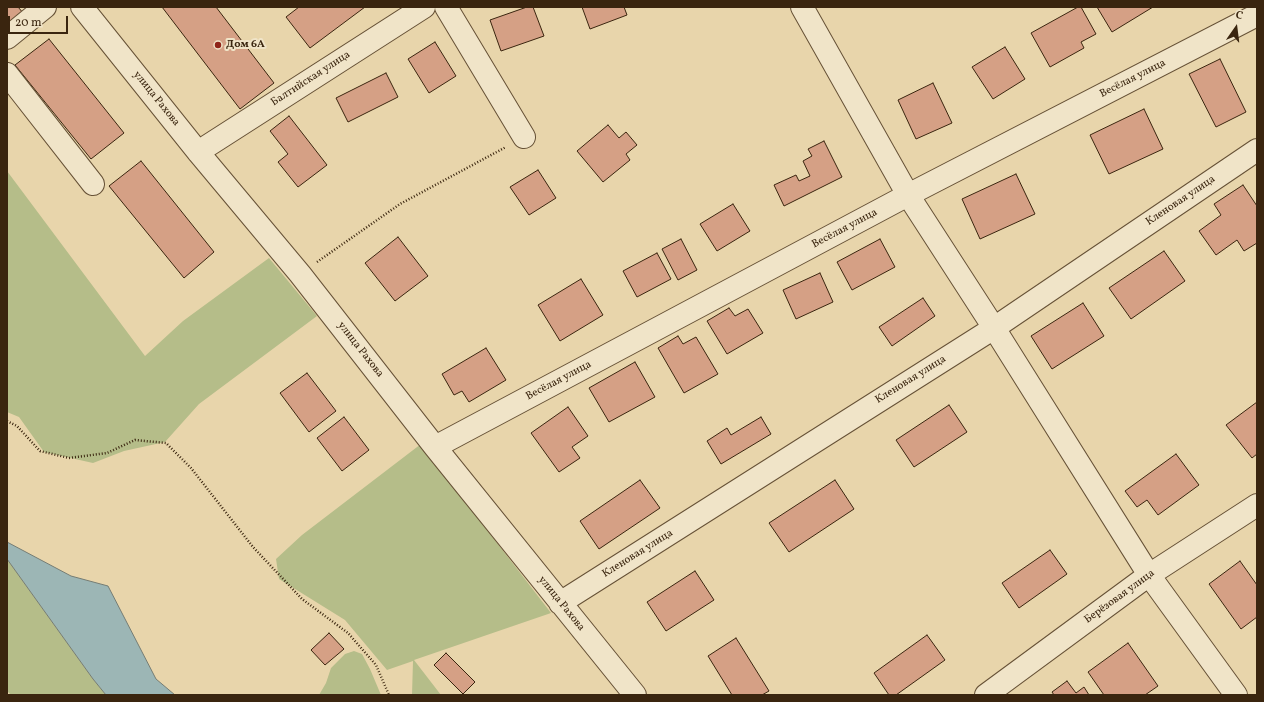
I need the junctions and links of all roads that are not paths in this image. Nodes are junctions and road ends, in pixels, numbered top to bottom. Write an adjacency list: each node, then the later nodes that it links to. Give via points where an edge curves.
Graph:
1 (45, 7): 7 (street)
2 (82, 7): 11 (street, улица Рахова)
3 (424, 7): 11 (street, Балтийская улица)
4 (446, 7): 9 (street)
5 (802, 7): 13 (street)
6 (1257, 15): 13 (street, Весёлая улица)
7 (7, 38)
8 (7, 74): 12 (street)
9 (524, 137)
10 (1257, 150): 14 (street, Кленовая улица)
11 (198, 152): 15 (street, улица Рахова, via 300,274)
12 (93, 184)
13 (908, 195): 14 (street); 15 (street, Весёлая улица)
14 (994, 328): 17 (street); 18 (street, Кленовая улица)
15 (435, 447): 18 (street, улица Рахова)
16 (1257, 505): 17 (street, Берёзовая улица)
17 (1149, 575): 20 (street, Берёзовая улица); 21 (street)
18 (560, 603): 19 (street, улица Рахова)
19 (635, 695)
20 (986, 695)
21 (1236, 695)

